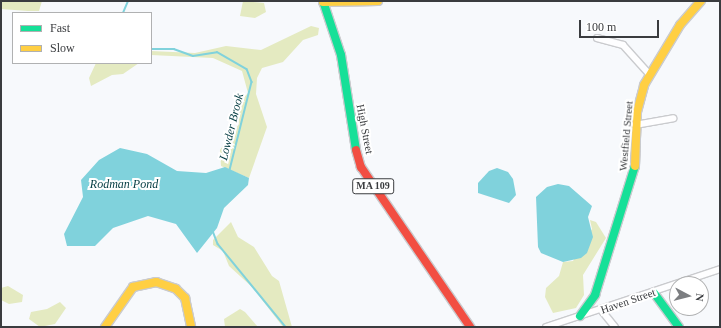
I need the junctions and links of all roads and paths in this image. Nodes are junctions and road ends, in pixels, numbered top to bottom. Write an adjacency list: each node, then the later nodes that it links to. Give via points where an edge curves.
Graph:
1 (323, 1): 2 (street); 15 (street, High Street / MA 109, via 341,55 352,134 362,167)
2 (368, 1): 3 (street)
3 (378, 1)
4 (701, 1): 6 (street, Westfield Street, via 680,25)
5 (597, 38): 6 (street, via 623,45)
6 (649, 74): 8 (street, Westfield Street, via 638,104)
7 (673, 118): 8 (street)
8 (636, 125): 12 (street, Westfield Street, via 636,160 630,191 595,295)
9 (720, 269): 10 (street, Haven Street)
10 (654, 293): 11 (street, Haven Street); 18 (street)
11 (602, 311): 12 (street, Haven Street); 17 (street)
12 (580, 316): 16 (street)
13 (105, 327): 14 (street, via 133,287 156,282 176,289 185,298)
14 (191, 327)
15 (470, 327)
16 (546, 327)
17 (615, 327)
18 (679, 327)

